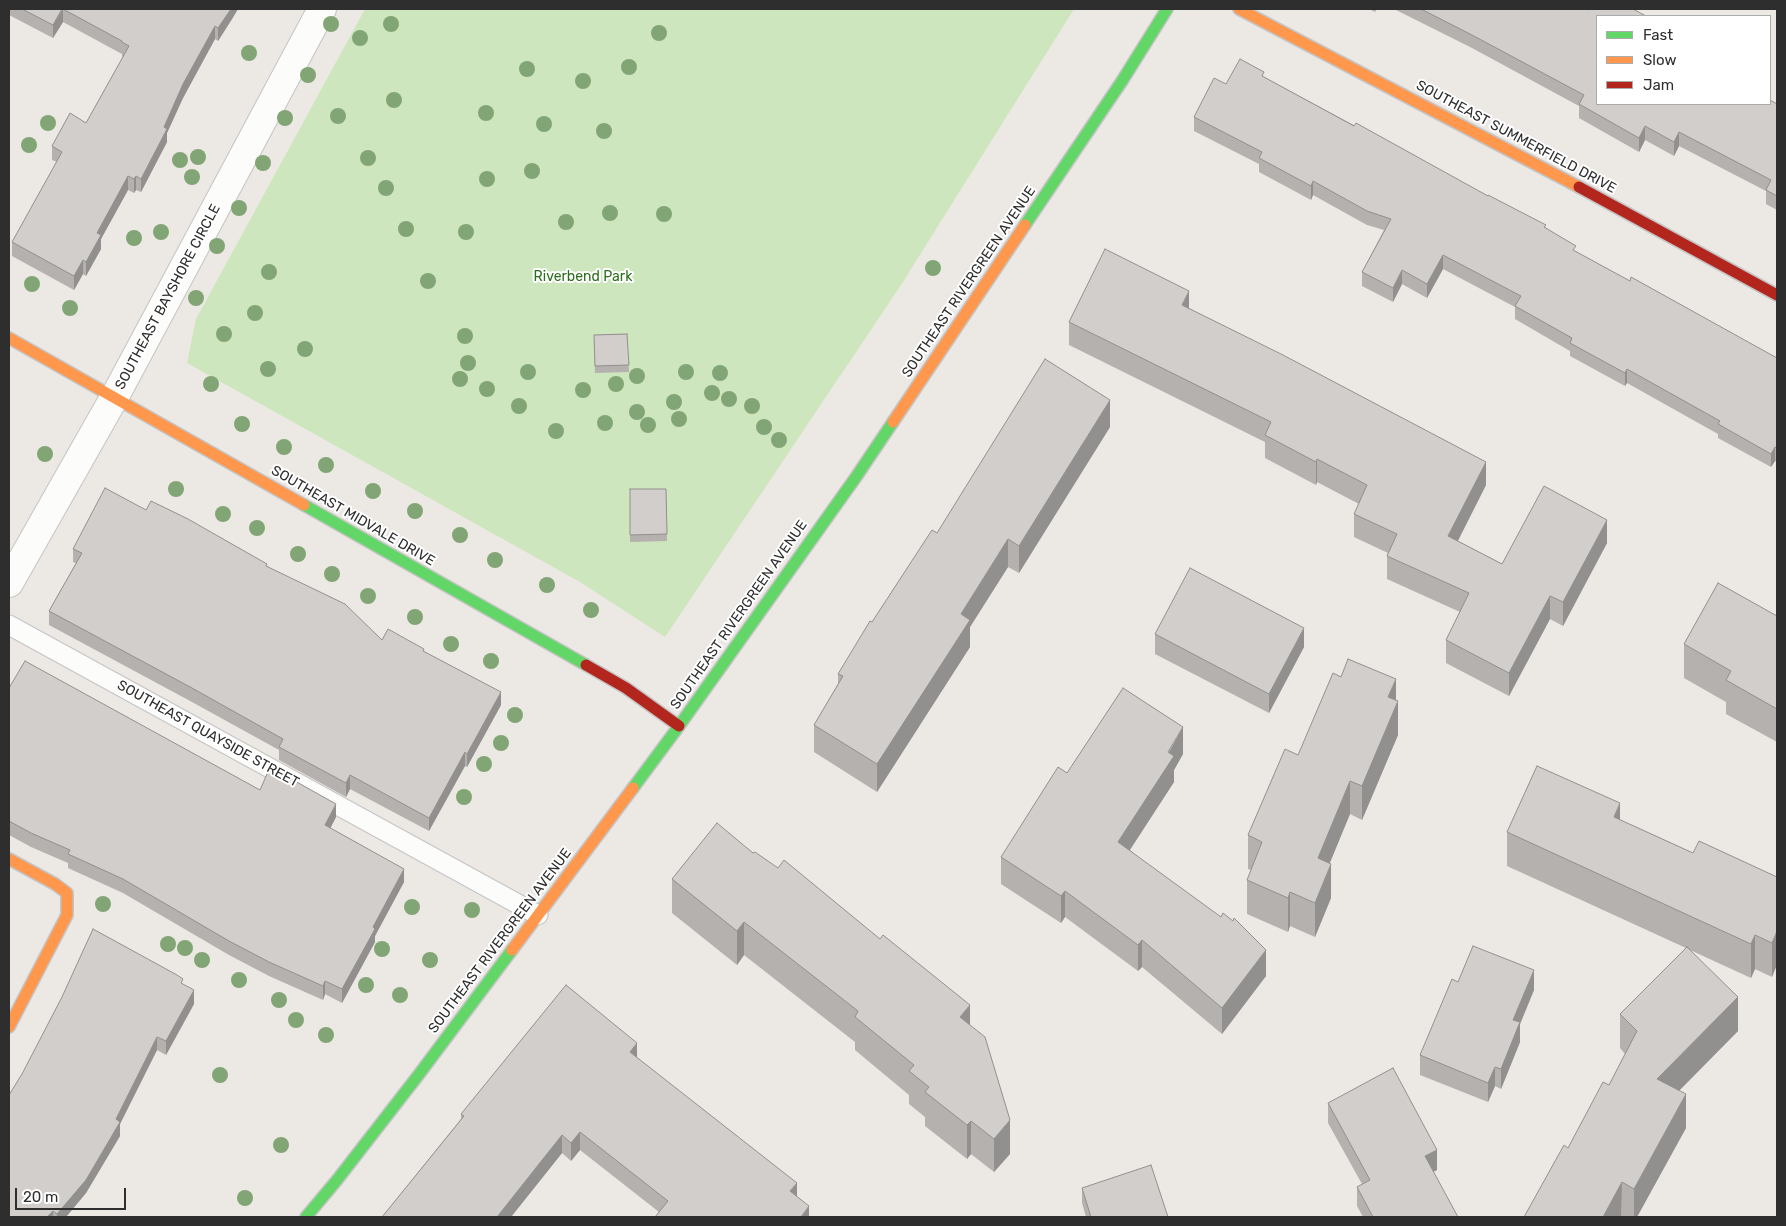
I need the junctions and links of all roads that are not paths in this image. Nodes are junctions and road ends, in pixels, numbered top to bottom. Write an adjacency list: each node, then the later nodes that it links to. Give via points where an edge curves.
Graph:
1 (322, 9): 6 (street, SOUTHEAST BAYSHORE CIRCLE)
2 (1167, 9): 9 (street, SOUTHEAST RIVERGREEN AVENUE, via 856,477)
3 (1239, 9): 4 (street, SOUTHEAST SUMMERFIELD DRIVE, via 1612,204)
4 (1777, 296)
5 (9, 338): 6 (street, SOUTHEAST MIDVALE DRIVE)
6 (114, 398): 7 (street, SOUTHEAST BAYSHORE CIRCLE); 9 (street, SOUTHEAST MIDVALE DRIVE, via 626,688)
7 (9, 583)
8 (9, 625): 11 (lane, SOUTHEAST QUAYSIDE STREET)
9 (679, 726): 11 (street, SOUTHEAST RIVERGREEN AVENUE)
10 (9, 859): 12 (street, via 56,884 66,893 67,915)
11 (538, 915): 13 (street, SOUTHEAST RIVERGREEN AVENUE, via 420,1074)
12 (9, 1027)
13 (306, 1217)

